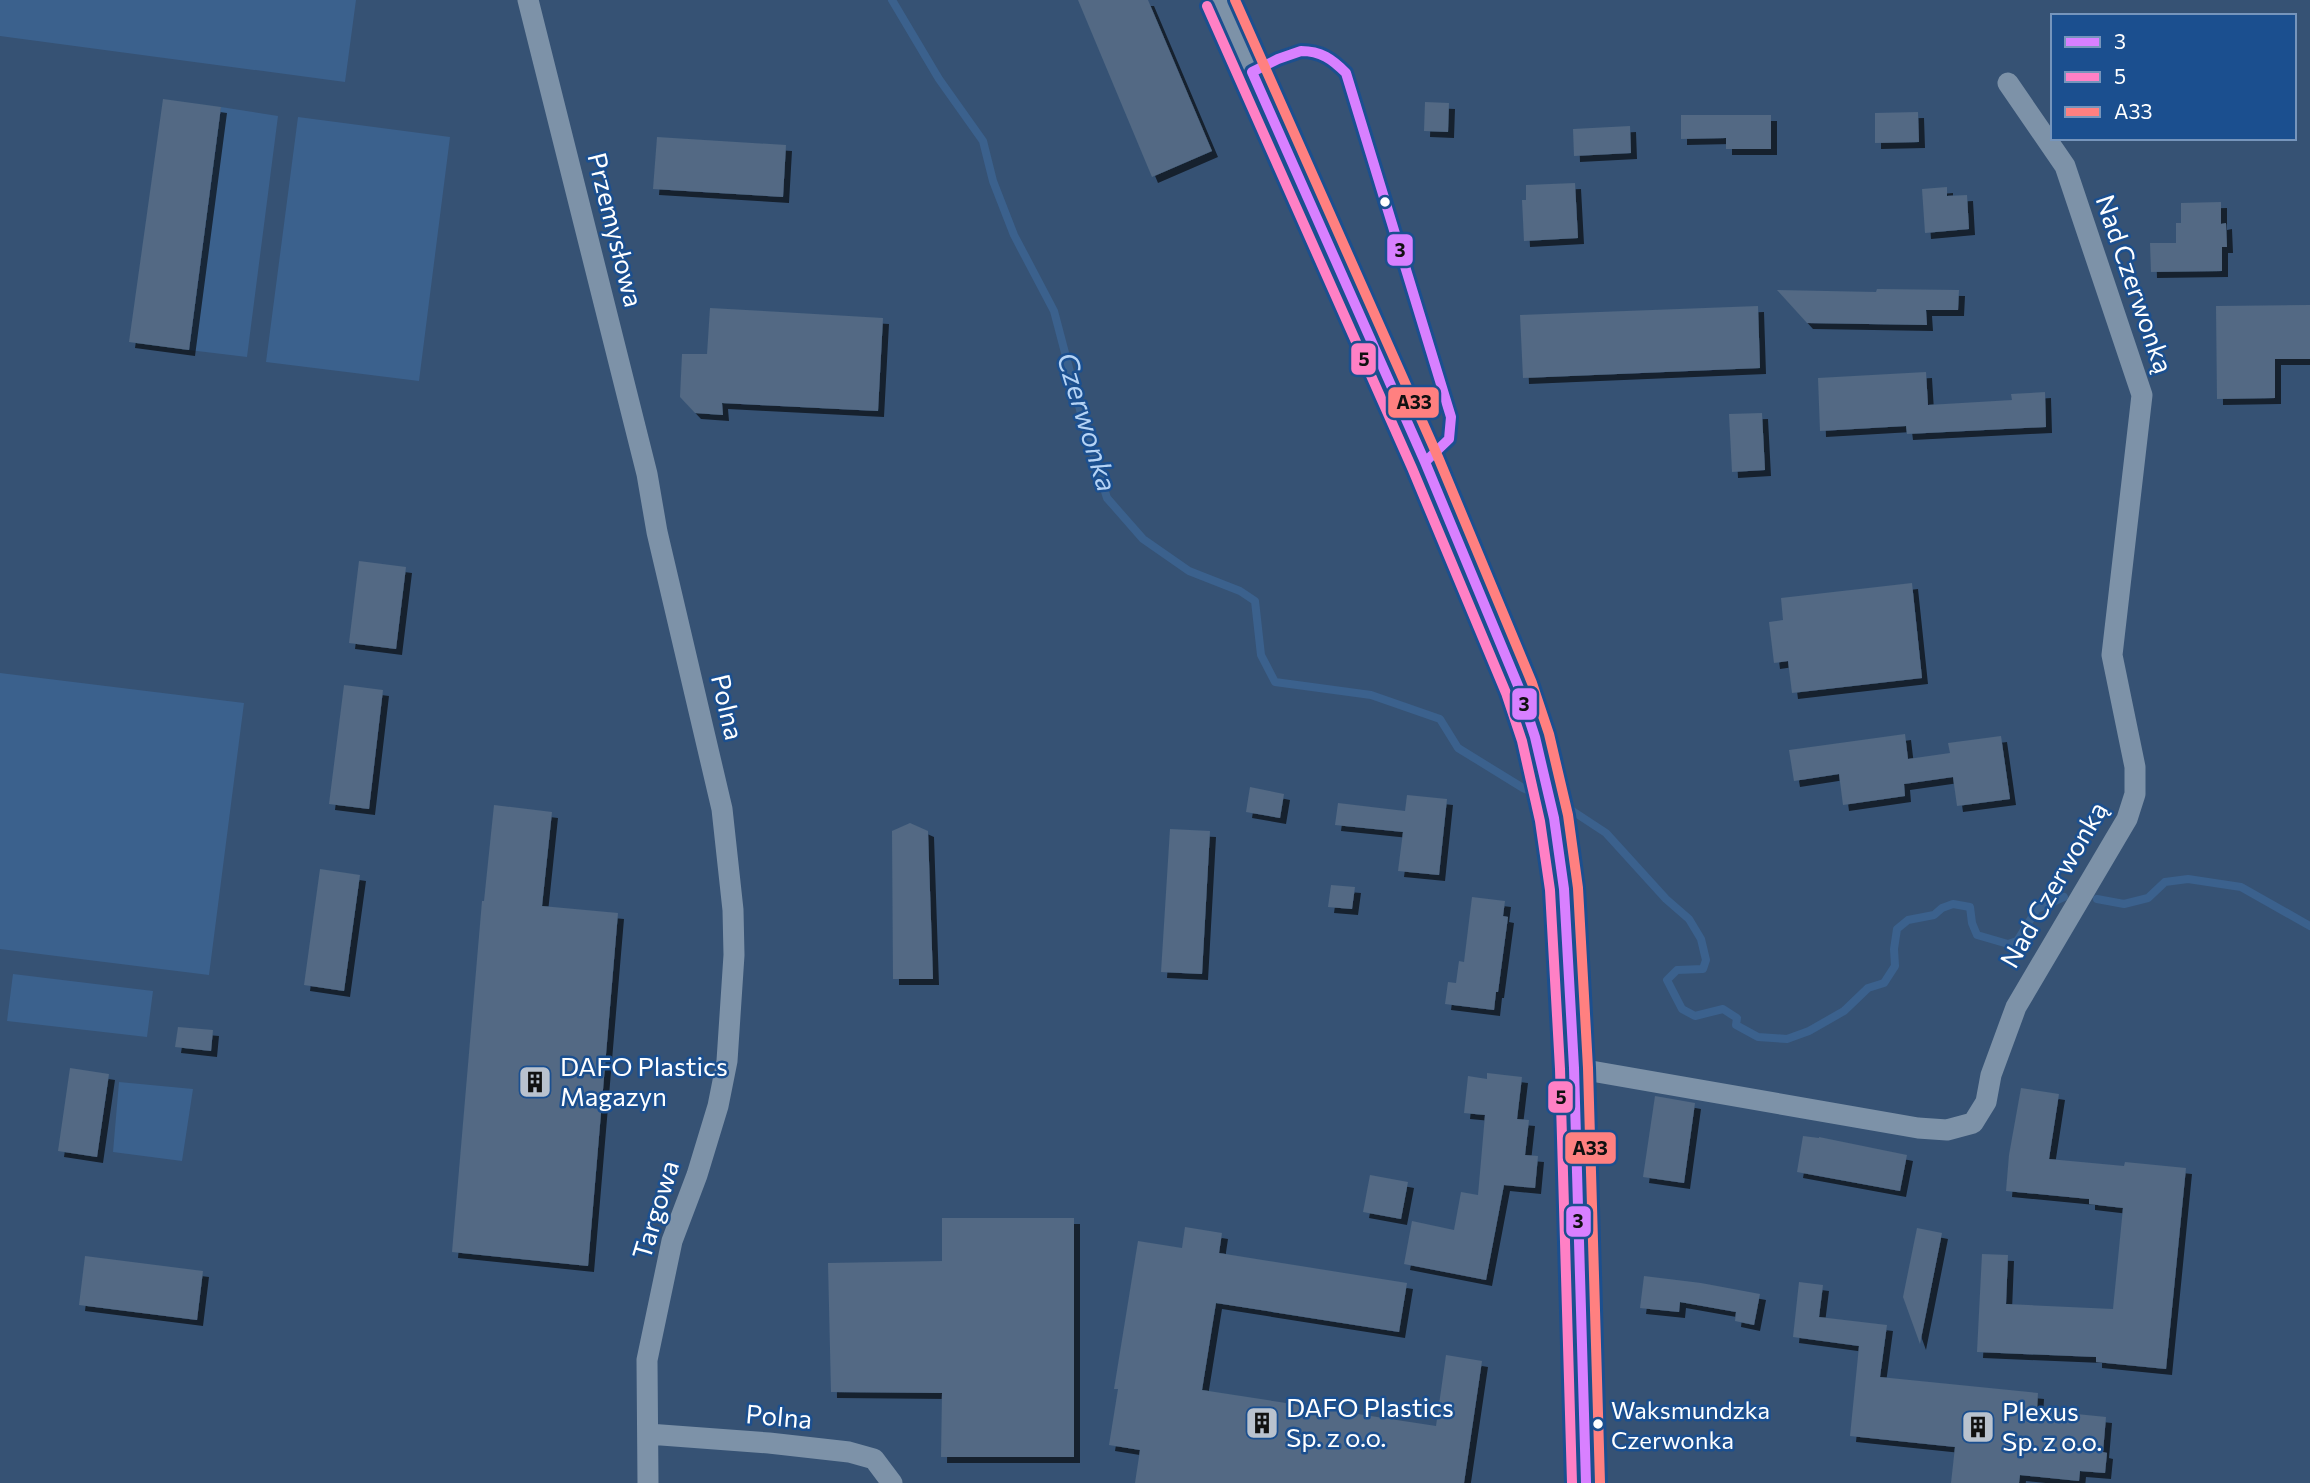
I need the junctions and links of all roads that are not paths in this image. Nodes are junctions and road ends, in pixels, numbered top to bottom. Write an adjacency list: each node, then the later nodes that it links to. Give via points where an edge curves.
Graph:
1 (528, 0): 4 (street, Przemysłowa)
2 (1220, 0): 6 (street, via 1425,462 1519,688 1554,818 1564,889)
3 (2008, 83): 6 (street, Nad Czerwonką, via 2065,166 2143,395 2112,655 2135,766 2135,794 2127,819 2016,1007 1986,1102 1973,1123 1947,1130 1918,1128)
4 (647, 474): 5 (street, Polna, via 656,532 722,809)
5 (734, 955): 7 (street, Targowa, via 727,1061 718,1106 672,1241 647,1360)
6 (1574, 1068): 10 (street)
7 (648, 1434): 8 (street, Targowa); 9 (street, Polna, via 849,1452 874,1459)
8 (648, 1483)
9 (892, 1483)
10 (1586, 1483)

